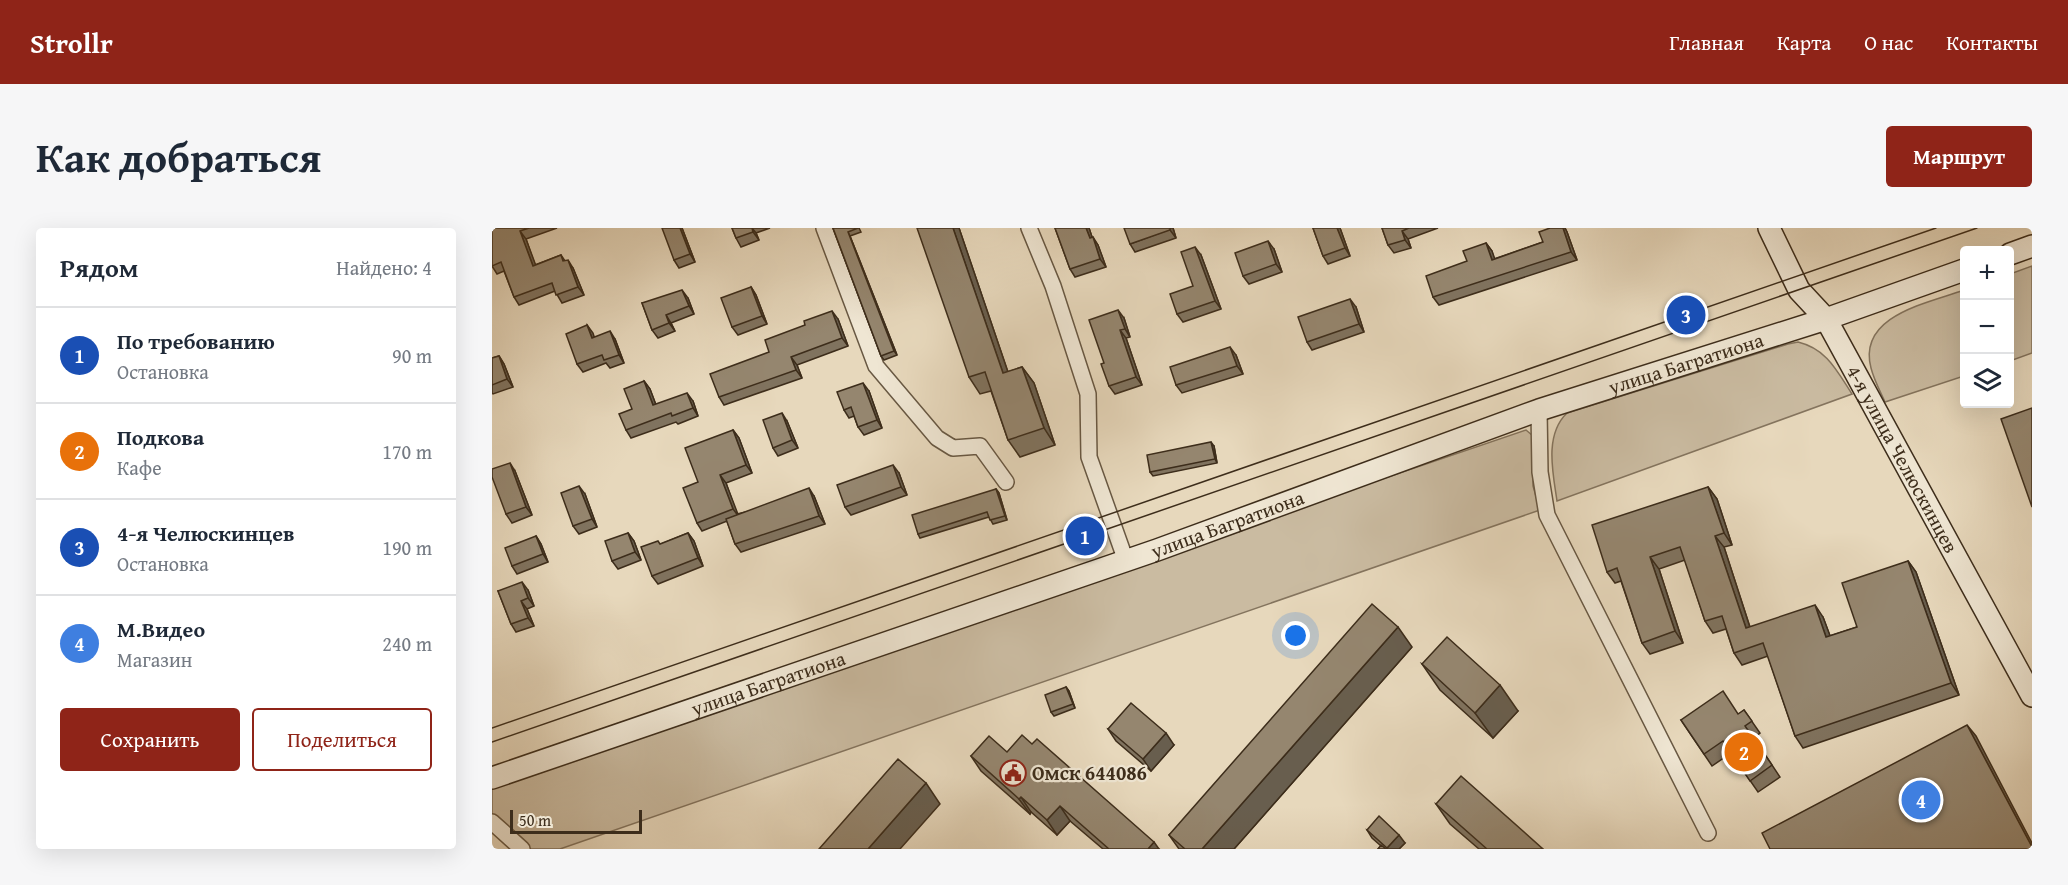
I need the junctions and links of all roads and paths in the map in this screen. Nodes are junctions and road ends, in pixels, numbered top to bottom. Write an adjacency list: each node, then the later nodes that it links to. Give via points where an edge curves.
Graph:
1 (825, 228): 9 (street, via 876,366 937,438 952,448 980,447)
2 (1029, 228): 10 (street, via 1053,286 1088,394 1089,457)
3 (1768, 228): 7 (street, 4-я улица Челюскинцев, via 1799,290)
4 (2032, 246): 5 (street)
5 (2014, 253)
6 (1960, 272): 7 (street, улица Багратиона)
7 (1826, 319): 8 (street, улица Багратиона); 11 (street, 4-я улица Челюскинцев)
8 (1539, 410): 10 (street, улица Багратиона); 14 (street, via 1540,472 1546,515)
9 (1006, 482)
10 (1126, 561): 12 (street, улица Багратиона)
11 (2032, 696)
12 (492, 778)
13 (492, 822): 15 (street)
14 (1708, 834)
15 (522, 849)

